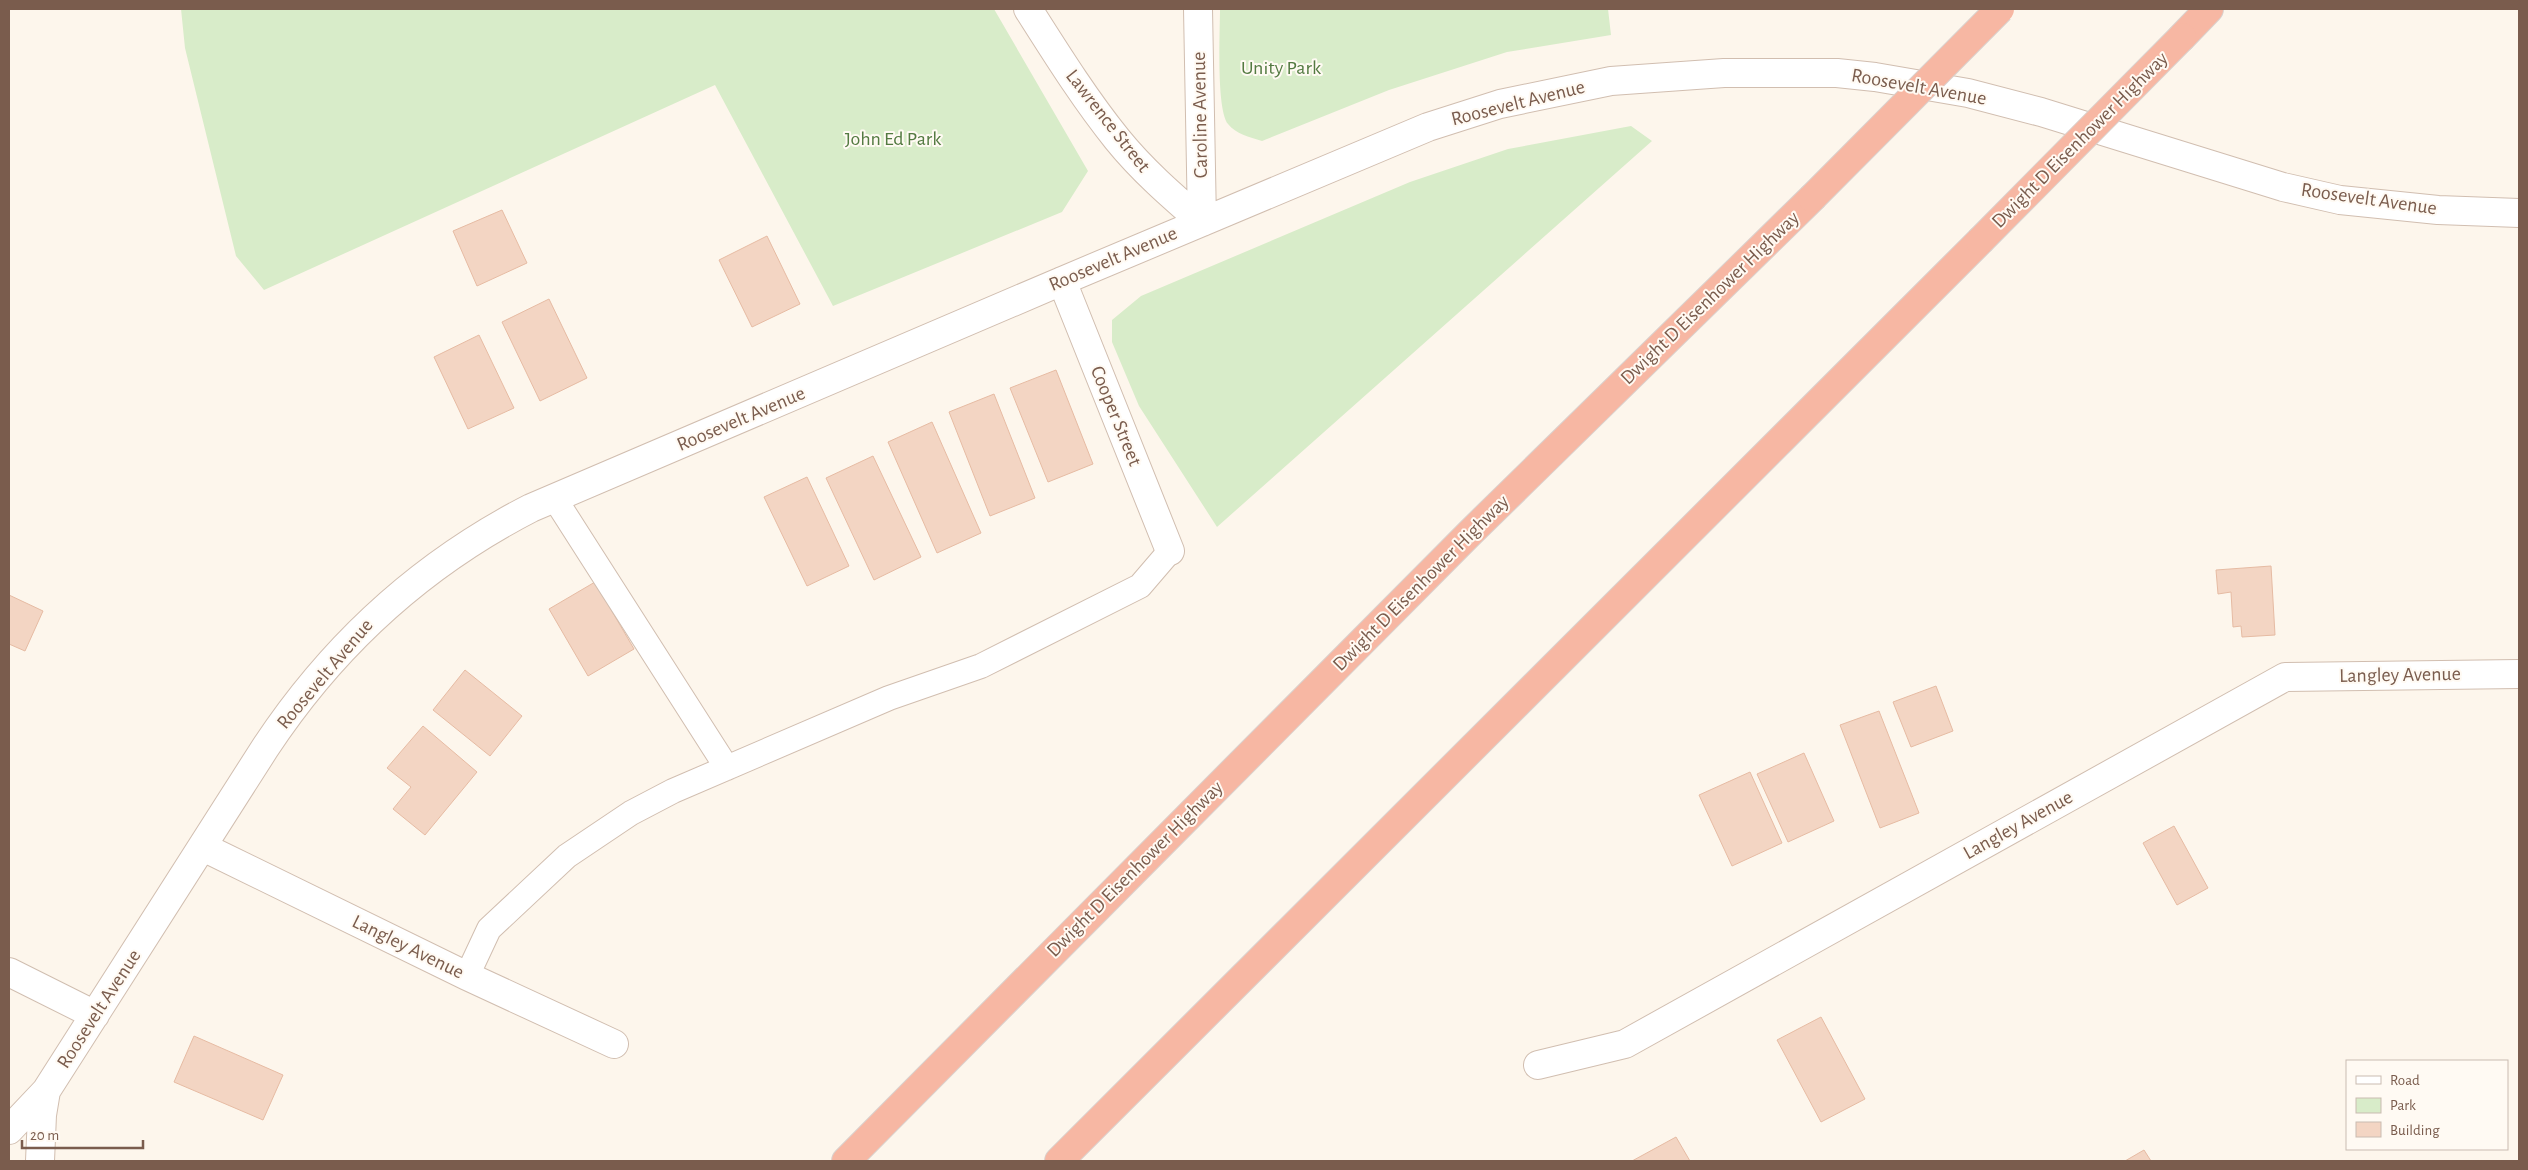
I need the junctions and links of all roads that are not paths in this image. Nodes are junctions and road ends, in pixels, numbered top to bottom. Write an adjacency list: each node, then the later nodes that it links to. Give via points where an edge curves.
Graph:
1 (1028, 9): 6 (street, Lawrence Street, via 1117,140 1159,185)
2 (1198, 9): 6 (street, Caroline Avenue)
3 (2000, 9): 21 (highway, Dwight D Eisenhower Highway, bridge, via 1470,533)
4 (2209, 9): 22 (highway, Dwight D Eisenhower Highway, bridge)
5 (2519, 213): 6 (street, Roosevelt Avenue, via 2438,210 2340,200 2283,187 2041,112 1968,93 1837,73 1724,73 1611,81 1500,104 1428,127)
6 (1202, 222): 7 (street, Roosevelt Avenue)
7 (1062, 281): 8 (street, Roosevelt Avenue); 9 (street, Cooper Street)
8 (555, 499): 11 (lane); 12 (street, Roosevelt Avenue, via 514,517 433,568 374,616 347,643 275,733)
9 (1170, 551): 11 (lane, via 1140,586 981,666 889,698)
10 (2519, 674): 17 (street, Langley Avenue, via 2285,677 1625,1044)
11 (727, 768): 14 (lane, via 631,813 567,856 489,930)
12 (203, 847): 14 (street, Langley Avenue); 15 (street, Roosevelt Avenue)
13 (9, 972): 15 (street)
14 (467, 976): 16 (street, Langley Avenue)
15 (95, 1015): 18 (street, Roosevelt Avenue)
16 (614, 1044)
17 (1538, 1065)
18 (46, 1091): 19 (street, Roosevelt Avenue); 20 (street)
19 (9, 1130)
20 (40, 1161)
21 (846, 1161)
22 (1059, 1161)

